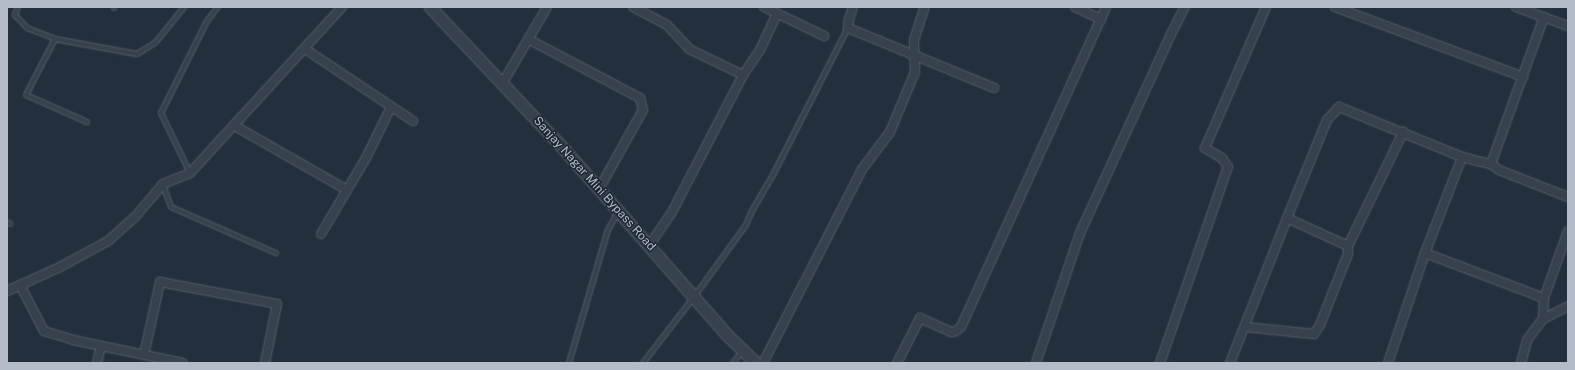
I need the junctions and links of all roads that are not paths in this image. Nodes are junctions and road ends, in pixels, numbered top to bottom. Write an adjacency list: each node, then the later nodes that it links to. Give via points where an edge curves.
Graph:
1 (18, 7): 23 (lane, via 15,15 27,28)
2 (184, 7): 23 (lane, via 156,42 137,54)
3 (218, 7): 38 (lane, via 207,21 161,113)
4 (342, 7): 25 (street)
5 (430, 7): 29 (street, Sanjay Nagar Mini Bypass Road)
6 (547, 7): 24 (street)
7 (633, 7): 27 (street, via 667,25 689,50)
8 (764, 7): 17 (street)
9 (853, 7): 21 (street)
10 (925, 7): 26 (street, via 914,40)
11 (1075, 7): 19 (street)
12 (1106, 7): 19 (street)
13 (1185, 7): 70 (street, via 1080,233)
14 (1266, 7): 71 (street, via 1205,148 1222,158 1228,167)
15 (1336, 7): 28 (street)
16 (1516, 7): 18 (street)
17 (777, 14): 22 (street); 27 (street, via 760,50)
18 (1544, 17): 20 (street); 28 (street)
19 (1101, 19): 69 (street, via 961,327 956,332 951,332 920,318)
20 (1568, 26)
21 (848, 28): 26 (street); 53 (lane, via 746,224)
22 (824, 36)
23 (55, 39): 33 (lane, via 26,95)
24 (528, 40): 29 (street); 41 (street, via 640,98 643,110)
25 (304, 49): 31 (street); 34 (street)
26 (914, 55): 30 (street); 68 (street, via 915,72 890,132 864,168)
27 (743, 75): 47 (street, via 672,212)
28 (1523, 77): 37 (street)
29 (502, 84): 41 (street, Sanjay Nagar Mini Bypass Road)
30 (994, 88)
31 (391, 107): 32 (street); 40 (street)
32 (413, 121)
33 (87, 122)
34 (235, 126): 38 (street); 40 (street)
35 (1403, 132): 36 (street); 44 (street, via 1339,107 1327,120); 48 (street)
36 (1462, 157): 37 (street); 49 (street)
37 (1491, 164): 42 (street, via 1499,170)
38 (190, 173): 39 (street)
39 (163, 184): 50 (lane, via 171,207); 51 (street, via 135,218 108,241)
40 (347, 190): 46 (street)
41 (599, 190): 43 (street, Sanjay Nagar Mini Bypass Road)
42 (1568, 197)
43 (619, 212): 47 (street, Sanjay Nagar Mini Bypass Road); 64 (lane, via 608,230)
44 (1287, 218): 48 (street); 57 (street)
45 (1568, 231): 54 (street)
46 (321, 234)
47 (649, 246): 53 (street, Sanjay Nagar Mini Bypass Road)
48 (1348, 246): 57 (street, via 1345,261 1320,325 1314,334)
49 (1425, 253): 54 (street); 73 (street)
50 (276, 254)
51 (20, 285): 52 (street); 58 (street, via 44,331)
52 (7, 291)
53 (694, 297): 59 (street, Sanjay Nagar Mini Bypass Road); 65 (lane)
54 (1544, 298): 56 (street)
55 (1568, 306): 56 (street)
56 (1543, 319): 74 (street, via 1527,340)
57 (1245, 327): 72 (street)
58 (100, 346): 60 (street); 61 (street)
59 (743, 350): 66 (lane); 67 (street, Sanjay Nagar Mini Bypass Road)
60 (144, 355): 62 (street); 63 (street, via 160,282 278,304)
61 (97, 363)
62 (183, 363)
63 (265, 363)
64 (568, 363)
65 (643, 363)
66 (733, 363)
67 (756, 363)
68 (763, 363)
69 (897, 363)
70 (1036, 363)
71 (1160, 363)
72 (1230, 363)
73 (1388, 363)
74 (1520, 363)

